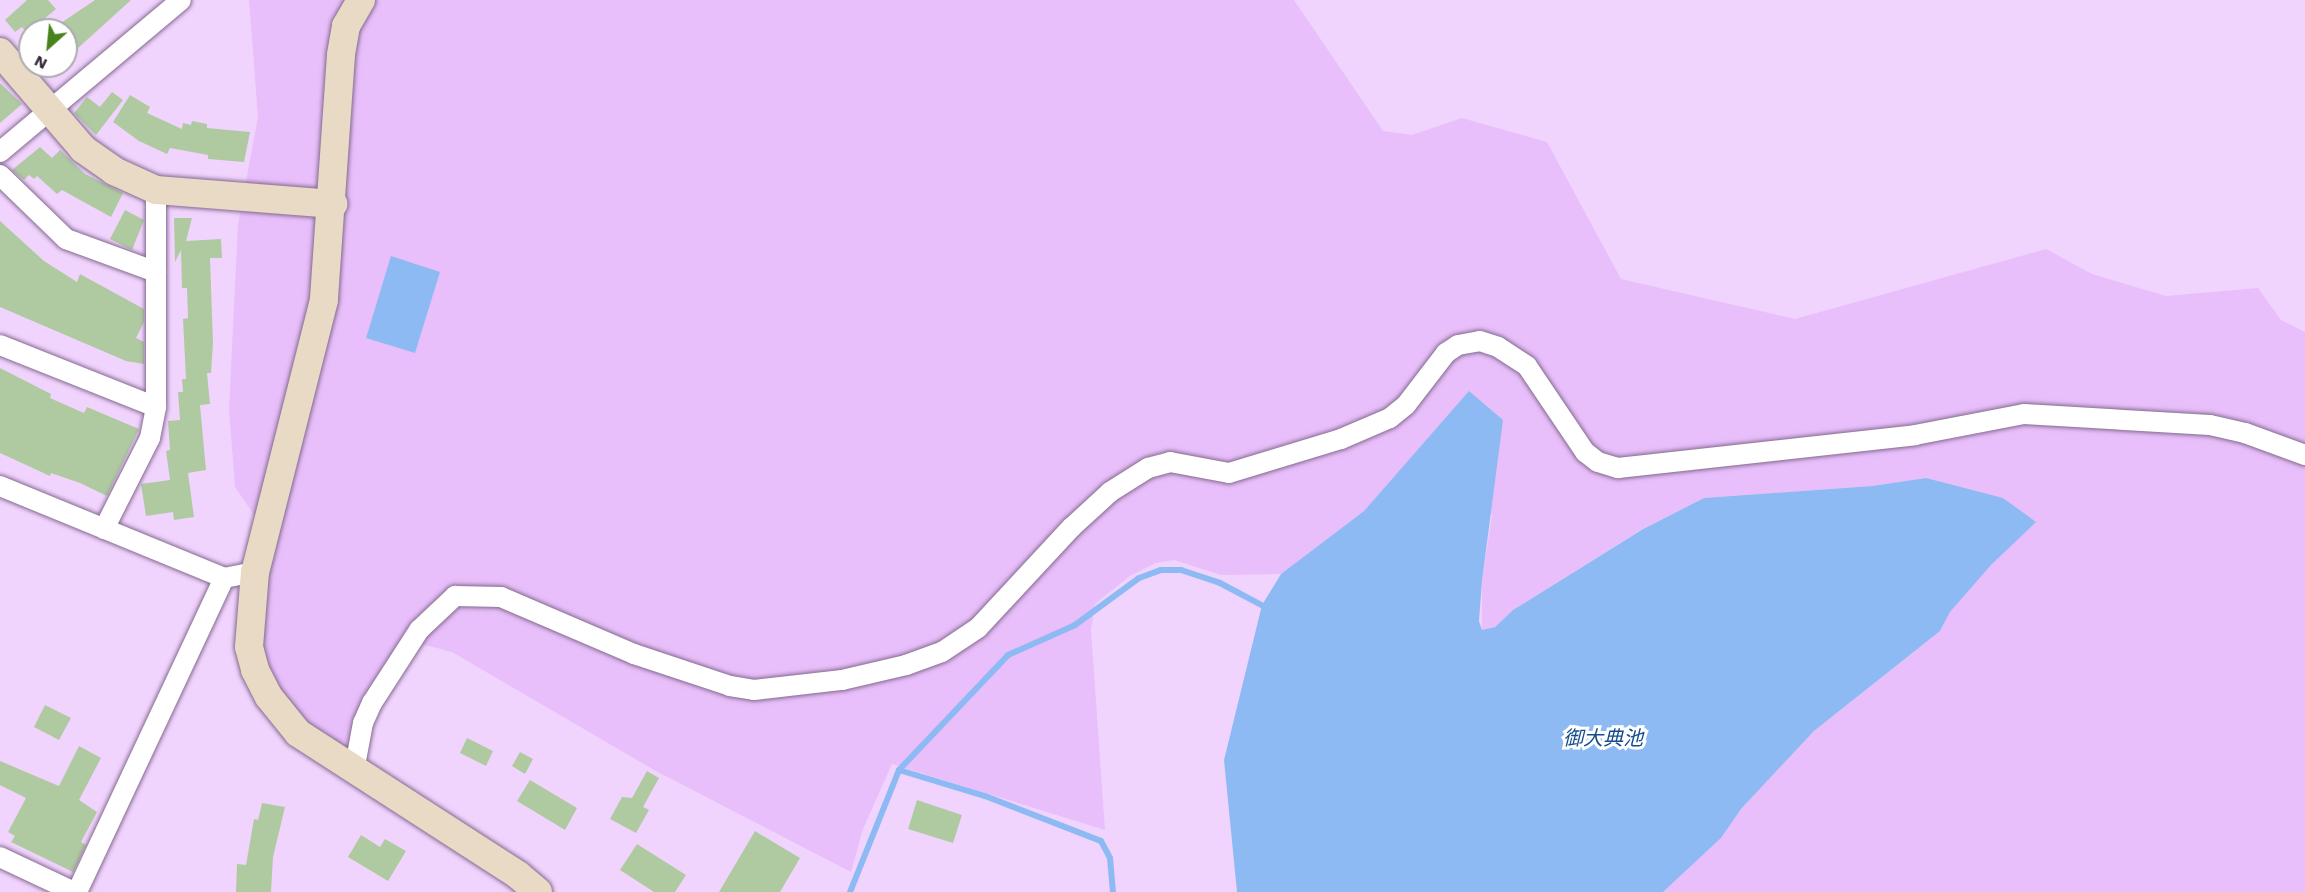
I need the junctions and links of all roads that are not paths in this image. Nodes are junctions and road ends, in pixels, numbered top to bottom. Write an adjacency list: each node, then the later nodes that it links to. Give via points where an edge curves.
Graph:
1 (181, 0): 4 (street)
2 (361, 0): 8 (street, via 346,26 341,56)
3 (0, 52): 4 (street)
4 (48, 111): 5 (street); 7 (street, via 83,149 114,171)
5 (0, 152)
6 (0, 175): 9 (street, via 66,239)
7 (156, 190): 8 (street); 9 (street)
8 (333, 204): 15 (street, via 324,300)
9 (156, 272): 11 (street)
10 (0, 345): 11 (street)
11 (156, 407): 14 (street, via 150,438)
12 (2305, 455): 17 (street, via 2210,425 2024,414 1915,435 1618,468 1598,462 1585,452 1527,366 1498,347 1480,341 1458,345 1446,353 1406,405 1390,418 1341,439 1229,473 1170,462 1148,468 1110,492 1072,527 978,628 942,652 906,665 842,680 754,690 730,686 634,654 501,597 455,596 419,630 372,702 363,723)
13 (0, 486): 14 (street)
14 (104, 529): 16 (street)
15 (255, 572): 16 (street); 17 (street, via 249,646 255,670 269,697 298,733)
16 (224, 578): 19 (street)
17 (354, 771): 20 (street, via 518,875)
18 (0, 857): 19 (street)
19 (76, 892)
20 (538, 892)

